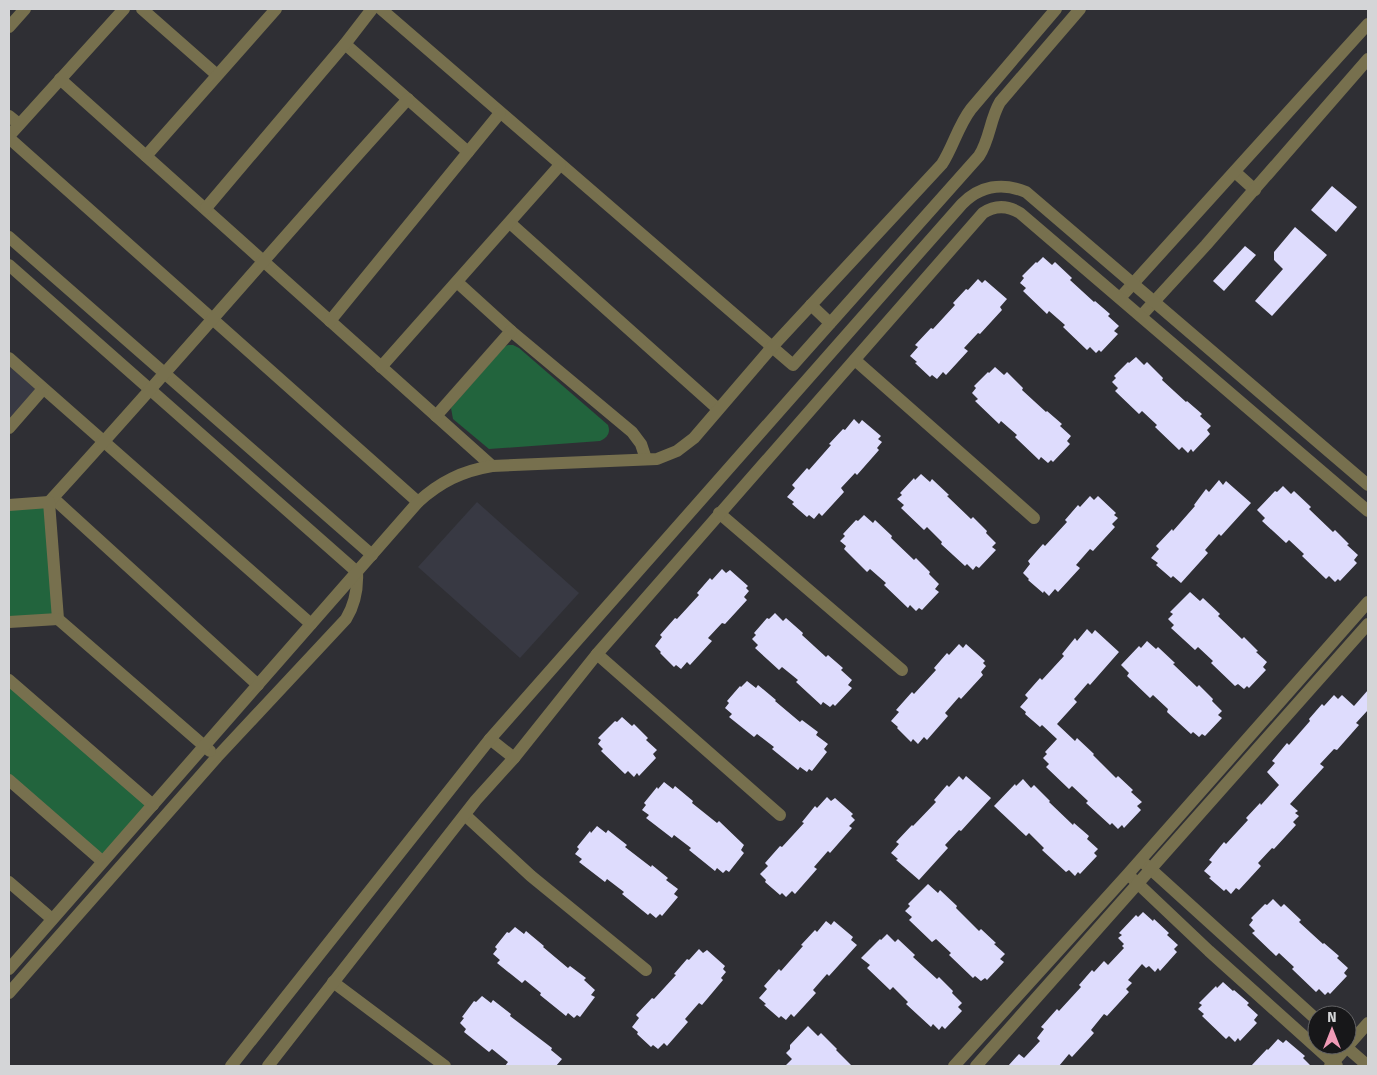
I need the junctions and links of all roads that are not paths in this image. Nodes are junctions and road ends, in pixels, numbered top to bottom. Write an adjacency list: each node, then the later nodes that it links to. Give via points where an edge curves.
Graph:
1 (25, 9): 10 (street)
2 (124, 9): 14 (street)
3 (142, 9): 13 (street)
4 (372, 9): 11 (street)
5 (381, 9): 16 (street)
6 (1056, 9): 34 (street, via 970,109 942,164)
7 (1080, 9): 38 (street, via 1000,102 979,156)
8 (269, 11): 13 (street)
9 (1368, 24): 23 (street)
10 (9, 28)
11 (345, 44): 15 (street); 25 (street)
12 (1368, 59): 24 (street)
13 (217, 75): 21 (street)
14 (60, 79): 18 (street); 21 (street)
15 (408, 99): 20 (street); 28 (street)
16 (500, 113): 20 (street); 22 (street)
17 (9, 116): 18 (street)
18 (19, 124): 19 (street)
19 (9, 137): 36 (street)
20 (468, 152): 37 (street)
21 (146, 156): 25 (street)
22 (560, 166): 26 (street); 40 (street)
23 (1235, 172): 24 (street); 31 (street)
24 (1255, 190): 33 (street)
25 (206, 208): 28 (street)
26 (510, 223): 30 (street); 47 (street)
27 (9, 237): 44 (street)
28 (264, 262): 36 (street); 37 (street)
29 (9, 266): 46 (street)
30 (457, 282): 39 (street); 43 (street)
31 (1133, 284): 32 (street); 33 (street); 71 (street, via 1026,192 1009,186 992,186 968,198)
32 (1120, 298): 35 (street); 42 (street, via 1020,213 997,207 983,213)
33 (1155, 302): 35 (street); 53 (street)
34 (811, 305): 38 (street); 40 (street)
35 (1141, 316): 57 (street)
36 (213, 320): 44 (street); 55 (street)
37 (330, 321): 43 (street)
38 (830, 323): 40 (street, via 793,365)
39 (511, 331): 48 (street); 51 (street, via 632,432)
40 (773, 346): 47 (street)
41 (9, 358): 45 (street)
42 (855, 360): 58 (street); 59 (street)
43 (381, 367): 48 (street)
44 (165, 374): 46 (street); 60 (street)
45 (43, 389): 49 (street); 50 (street)
46 (150, 390): 50 (street); 61 (street)
47 (718, 408): 51 (street, via 686,445 667,456)
48 (436, 416): 52 (street)
49 (9, 428)
50 (104, 442): 54 (street); 65 (street)
51 (646, 459): 52 (street)
52 (492, 466): 55 (street, via 452,477)
53 (1368, 485)
54 (51, 500): 56 (street); 63 (street); 70 (street)
55 (418, 502): 60 (street)
56 (9, 505)
57 (1368, 512)
58 (719, 513): 67 (street); 68 (street)
59 (1034, 518)
60 (372, 555): 61 (street)
61 (357, 572): 65 (street); 73 (street, via 355,602 346,619)
62 (1368, 602): 79 (street)
63 (58, 619): 64 (street); 72 (street)
64 (9, 622)
65 (311, 624): 70 (street)
66 (1368, 624): 81 (street)
67 (596, 654): 74 (street); 78 (street)
68 (902, 670)
69 (9, 680): 76 (street)
70 (258, 685): 72 (street)
71 (490, 739): 74 (street); 95 (street)
72 (204, 746): 73 (street); 76 (street)
73 (217, 757): 89 (street)
74 (514, 758): 77 (street)
75 (9, 780): 80 (street)
76 (153, 804): 80 (street)
77 (465, 814): 87 (street, via 531,876); 88 (street)
78 (780, 815)
79 (1140, 860): 81 (street); 82 (street)
80 (102, 862): 85 (street)
81 (1150, 870): 84 (street); 90 (street)
82 (1128, 874): 84 (street); 98 (street)
83 (9, 882): 85 (street)
84 (1138, 883): 94 (street); 99 (street)
85 (52, 919): 86 (street)
86 (9, 969)
87 (646, 970)
88 (333, 982): 96 (street); 97 (street)
89 (9, 993)
90 (1307, 1011)
91 (1368, 1023): 92 (street)
92 (1357, 1034)
93 (1356, 1055): 100 (street)
94 (1334, 1065)
95 (231, 1066)
96 (268, 1066)
97 (445, 1066)
98 (954, 1066)
99 (976, 1066)
100 (1368, 1066)

